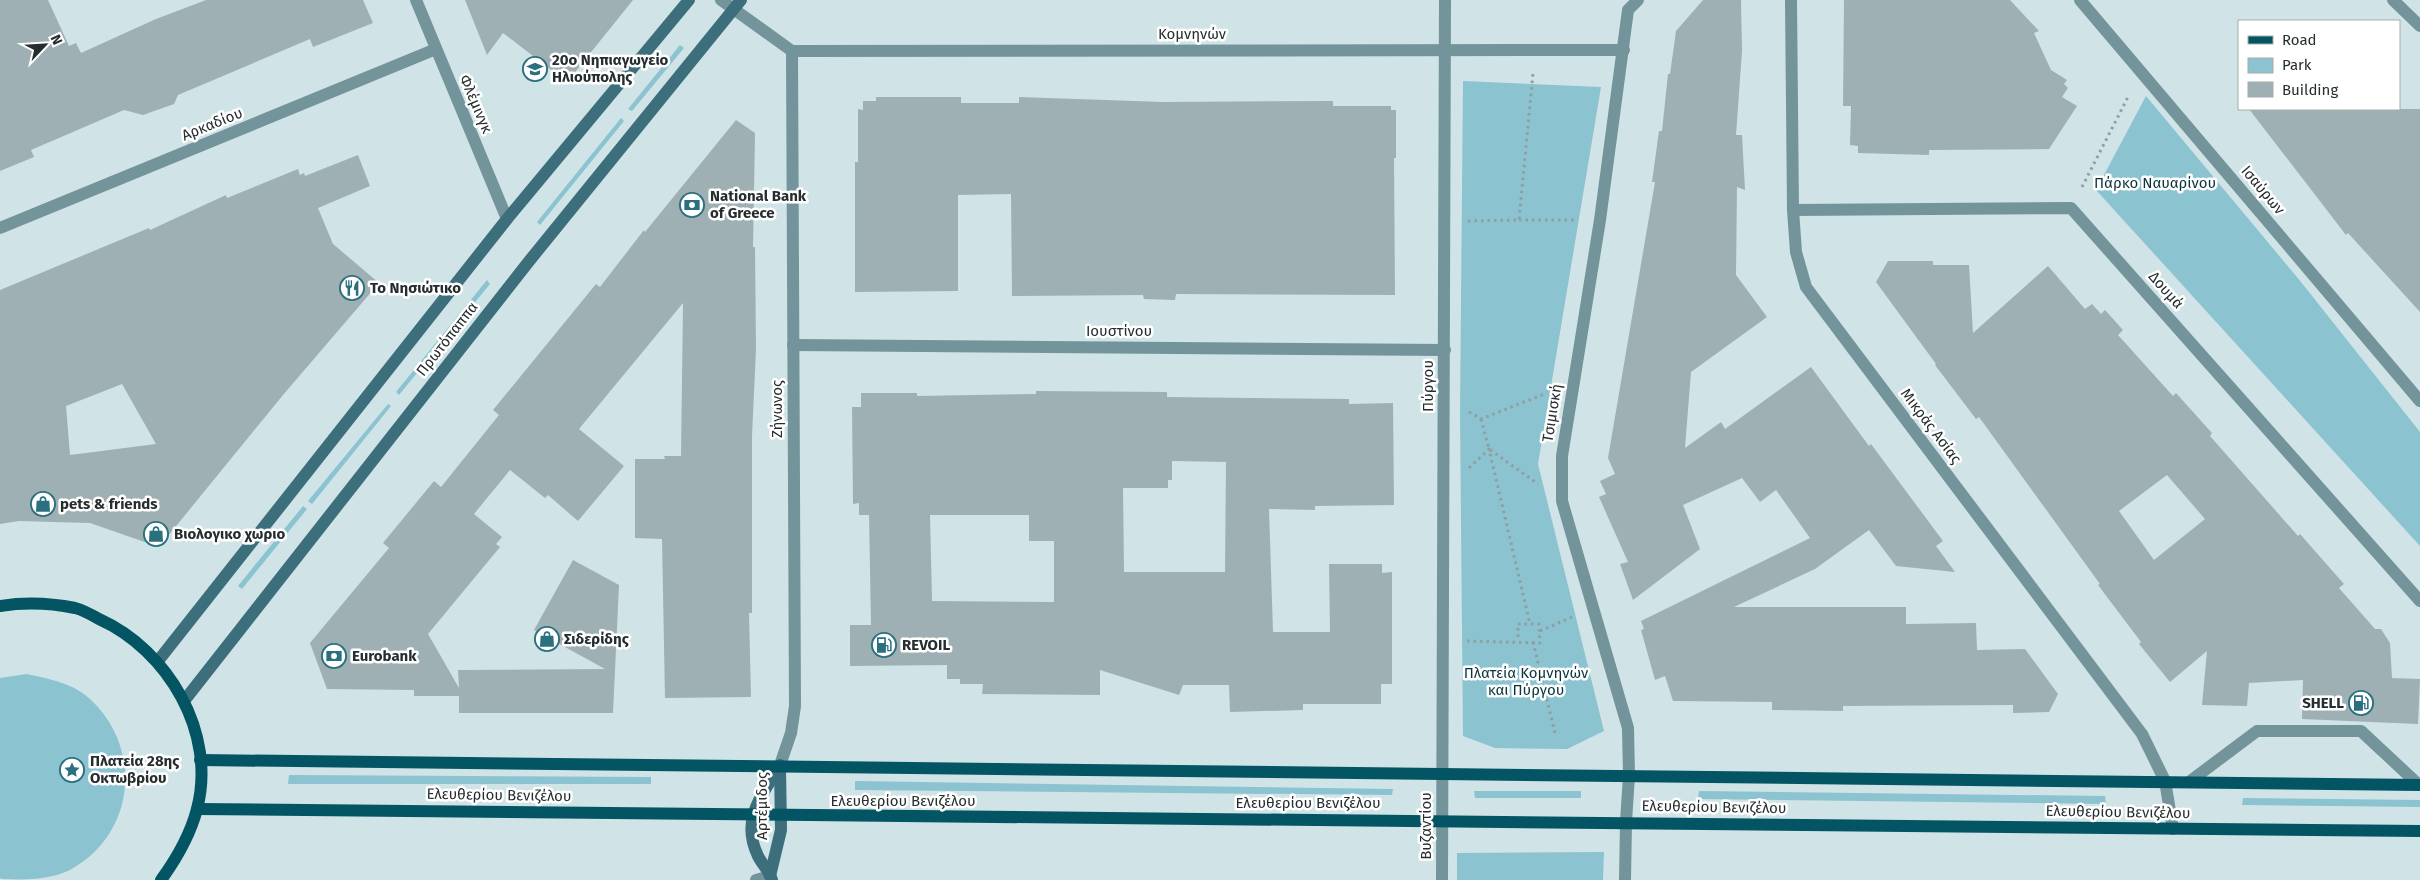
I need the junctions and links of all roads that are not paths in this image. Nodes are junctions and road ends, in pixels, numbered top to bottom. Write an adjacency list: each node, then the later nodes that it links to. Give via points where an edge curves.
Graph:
1 (416, 0): 11 (street, Φλέμινγκ)
2 (690, 0): 16 (street, Πρωτόπαππα)
3 (721, 0): 9 (street)
4 (1445, 0): 13 (street, Πύργου)
5 (1638, 0): 14 (street, via 1628,10)
6 (1791, 0): 15 (street, Μικράς Ασίας)
7 (2080, 0): 20 (street, Ισαύρων)
8 (2393, 0): 10 (street)
9 (737, 5): 12 (street); 24 (street, Πρωτόπαππα, via 524,268)
10 (2420, 26)
11 (436, 49): 16 (street, Φλέμινγκ); 17 (street, Αρκαδίου)
12 (792, 50): 13 (street, Κομνηνών); 18 (street, Ζήνωνος)
13 (1446, 50): 14 (street, Κομνηνών); 19 (street, Πύργου)
14 (1624, 50): 28 (street, Τσιμισκή, via 1562,456 1562,501 1628,728)
15 (1793, 210): 21 (street, Δουμά, via 2071,208); 29 (street, Μικράς Ασίας, via 1796,252 1806,287 2142,734)
16 (508, 219): 23 (street, Πρωτόπαππα)
17 (0, 228)
18 (793, 345): 19 (street, Ιουστίνου); 26 (street, Ζήνωνος, via 795,706 791,733)
19 (1445, 350): 27 (street, Πύργου)
20 (2420, 401)
21 (2420, 601)
22 (0, 606): 23 (main road, via 28,602 77,608 121,629)
23 (158, 661): 24 (main road)
24 (184, 701): 25 (main road)
25 (200, 760): 26 (main road, Ελευθερίου Βενιζέλου); 32 (main road)
26 (780, 765): 27 (main road, Ελευθερίου Βενιζέλου); 33 (street, Αρτέμιδος); 34 (street, Αρτέμιδος)
27 (1443, 773): 28 (main road, Ελευθερίου Βενιζέλου); 35 (street, Βυζαντίου)
28 (1629, 775): 29 (main road, Ελευθερίου Βενιζέλου); 36 (street)
29 (2165, 781): 30 (main road, Ελευθερίου Βενιζέλου); 37 (street, Μικράς Ασίας)
30 (2189, 782): 31 (main road, Ελευθερίου Βενιζέλου); 31 (street, via 2258,731 2361,731)
31 (2420, 784)
32 (197, 809): 33 (main road, Ελευθερίου Βενιζέλου); 40 (main road, via 180,854)
33 (752, 815): 34 (main road, Ελευθερίου Βενιζέλου); 39 (street, Αρτέμιδος, via 751,832 757,855)
34 (781, 816): 35 (main road, Ελευθερίου Βενιζέλου); 39 (street, Αρτέμιδος)
35 (1443, 820): 36 (main road, Ελευθερίου Βενιζέλου); 42 (street, Βυζαντίου)
36 (1626, 822): 37 (main road, Ελευθερίου Βενιζέλου); 43 (street)
37 (2173, 828): 38 (main road, Ελευθερίου Βενιζέλου)
38 (2420, 831)
39 (771, 878): 41 (street)
40 (162, 880)
41 (756, 880)
42 (1442, 880)
43 (1625, 880)

